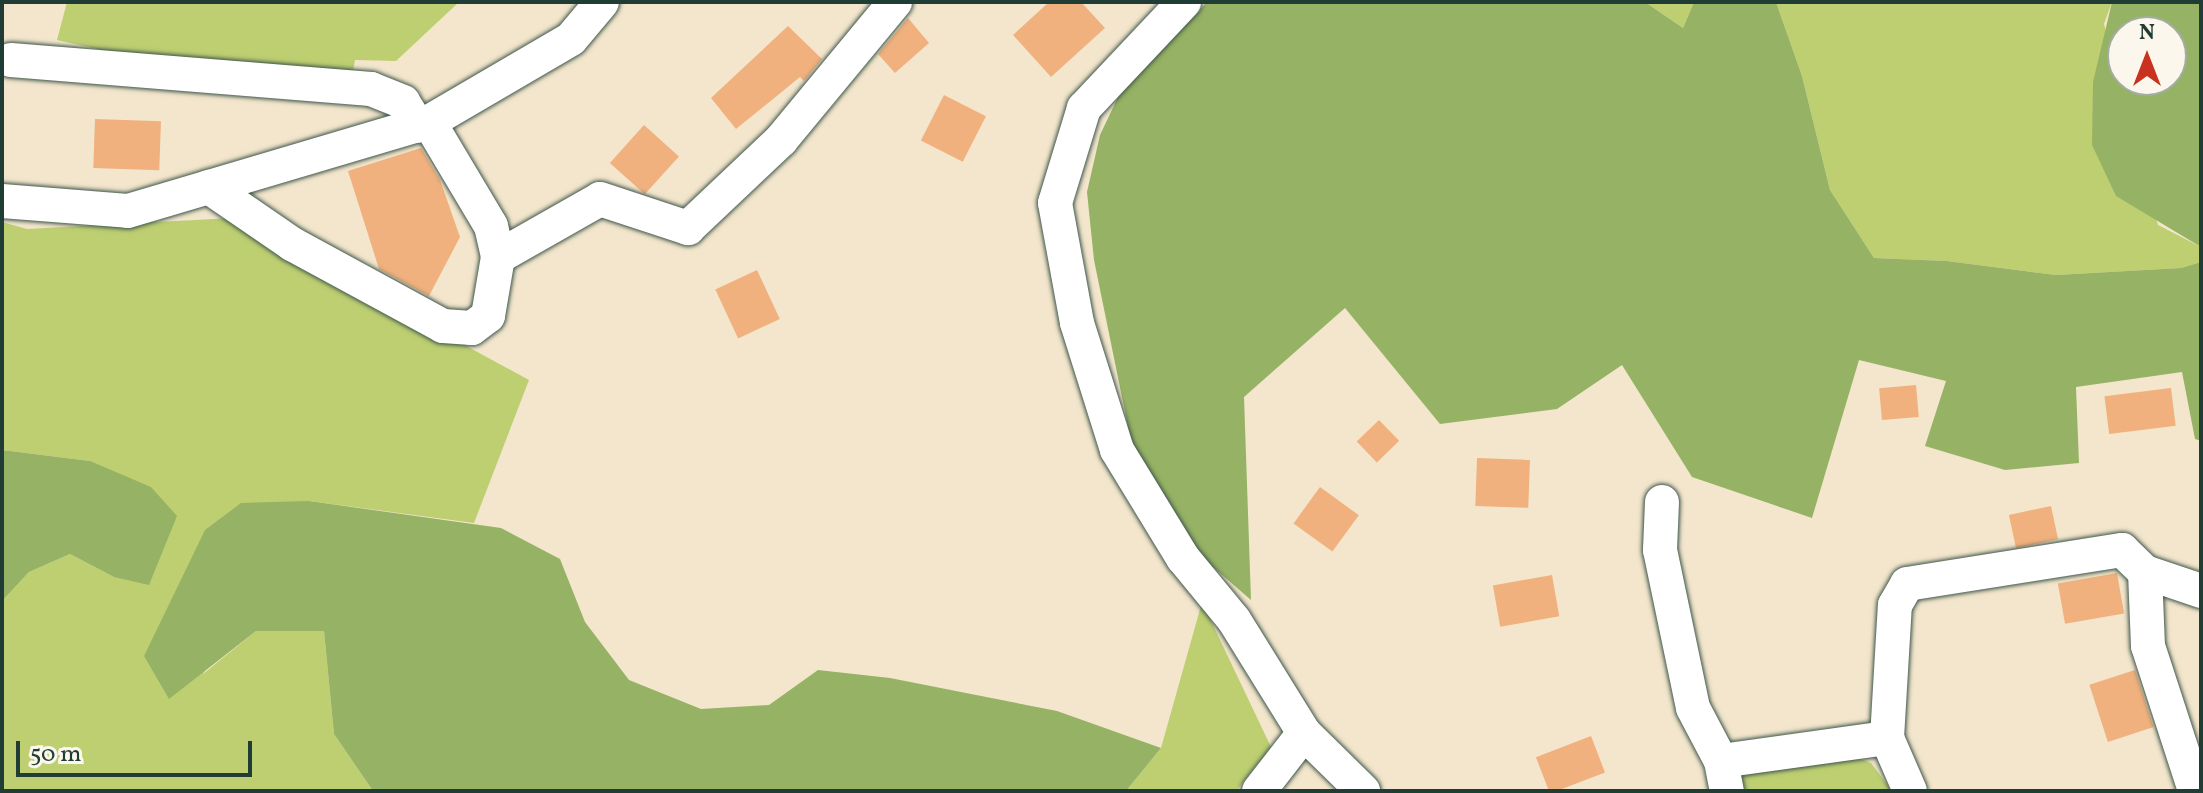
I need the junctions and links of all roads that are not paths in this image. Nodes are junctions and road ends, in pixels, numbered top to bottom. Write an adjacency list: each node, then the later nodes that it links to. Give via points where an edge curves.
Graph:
1 (602, 2): 5 (street, via 571,39)
2 (895, 2): 8 (street, via 781,140 688,228 600,199)
3 (1184, 2): 12 (street, via 1084,108 1055,203 1077,323 1117,450 1183,558 1234,620)
4 (11, 60): 5 (street, via 371,89 403,102)
5 (424, 124): 6 (street); 8 (street, via 491,226)
6 (209, 187): 7 (street, via 128,211); 8 (street, via 292,244 443,326 472,328 488,316)
7 (2, 201)
8 (498, 257)
9 (1662, 502): 14 (street, via 1660,550 1693,708)
10 (2145, 572): 11 (street); 13 (street, via 2122,550 1907,584 1895,605); 18 (street, via 2148,646)
11 (2201, 591)
12 (1304, 733): 15 (street); 16 (street)
13 (1887, 738): 14 (street); 17 (street)
14 (1724, 776)
15 (1259, 791)
16 (1363, 791)
17 (1910, 791)
18 (2195, 791)

